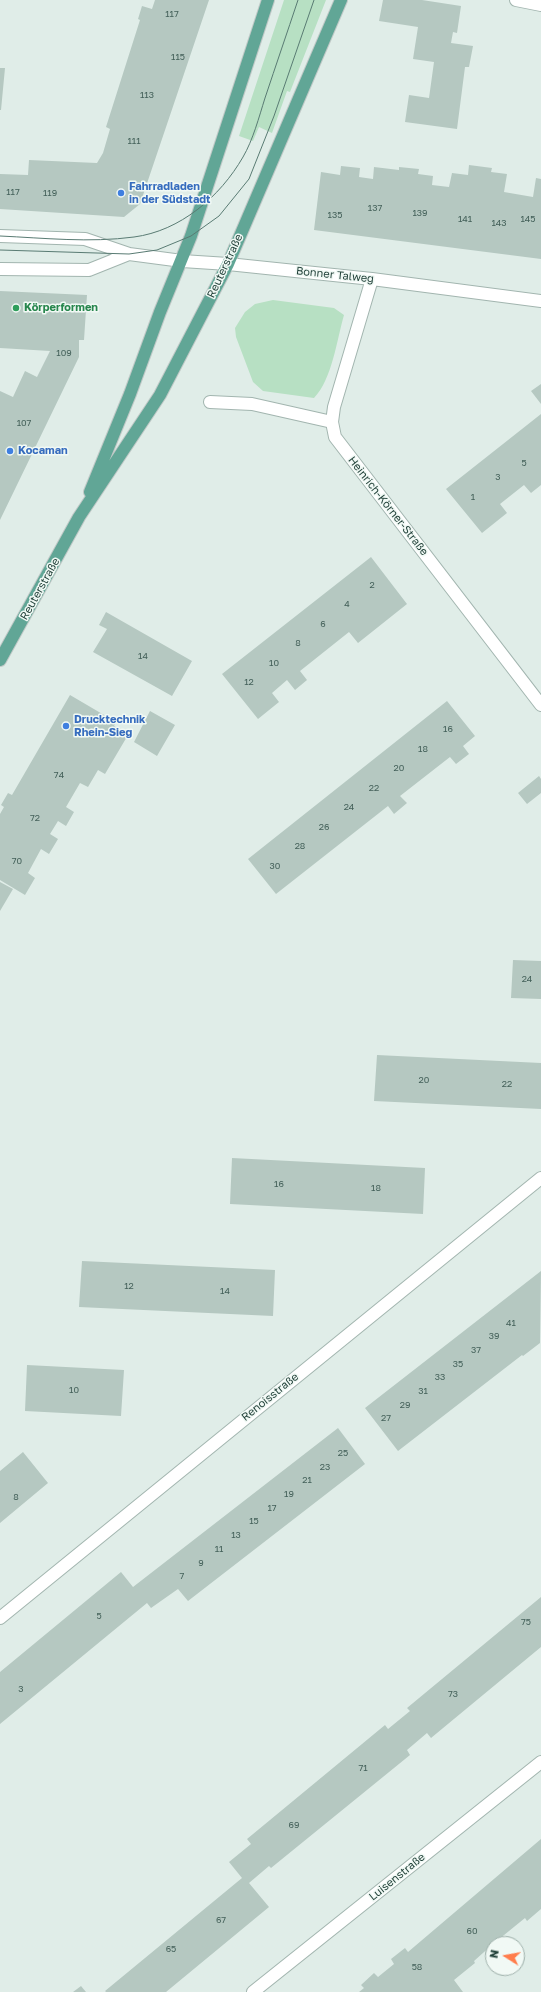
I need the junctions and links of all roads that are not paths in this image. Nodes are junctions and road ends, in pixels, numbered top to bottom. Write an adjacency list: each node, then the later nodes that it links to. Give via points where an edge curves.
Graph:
1 (268, 0): 7 (main road, Reuterstraße)
2 (340, 0): 8 (main road, Reuterstraße)
3 (516, 0): 4 (street)
4 (541, 5)
5 (0, 236): 6 (street, Bonner Talweg, via 85,239)
6 (129, 254): 7 (street, Bonner Talweg); 9 (street, Bonner Talweg, via 89,270)
7 (182, 261): 8 (street, Bonner Talweg); 14 (main road, Reuterstraße)
8 (228, 264): 10 (street, Bonner Talweg); 14 (main road, Reuterstraße, via 160,395)
9 (0, 269)
10 (372, 279): 11 (street, Bonner Talweg); 13 (street, Heinrich-Körner-Straße, via 334,407)
11 (541, 301)
12 (210, 402): 13 (street, via 252,404)
13 (332, 422): 16 (street, Heinrich-Körner-Straße, via 334,437)
14 (79, 517): 15 (main road, Reuterstraße)
15 (0, 660)
16 (541, 706)
17 (541, 1178): 18 (street, Renoisstraße)
18 (0, 1618)
19 (541, 1762): 20 (street, Luisenstraße)
20 (253, 1992)

